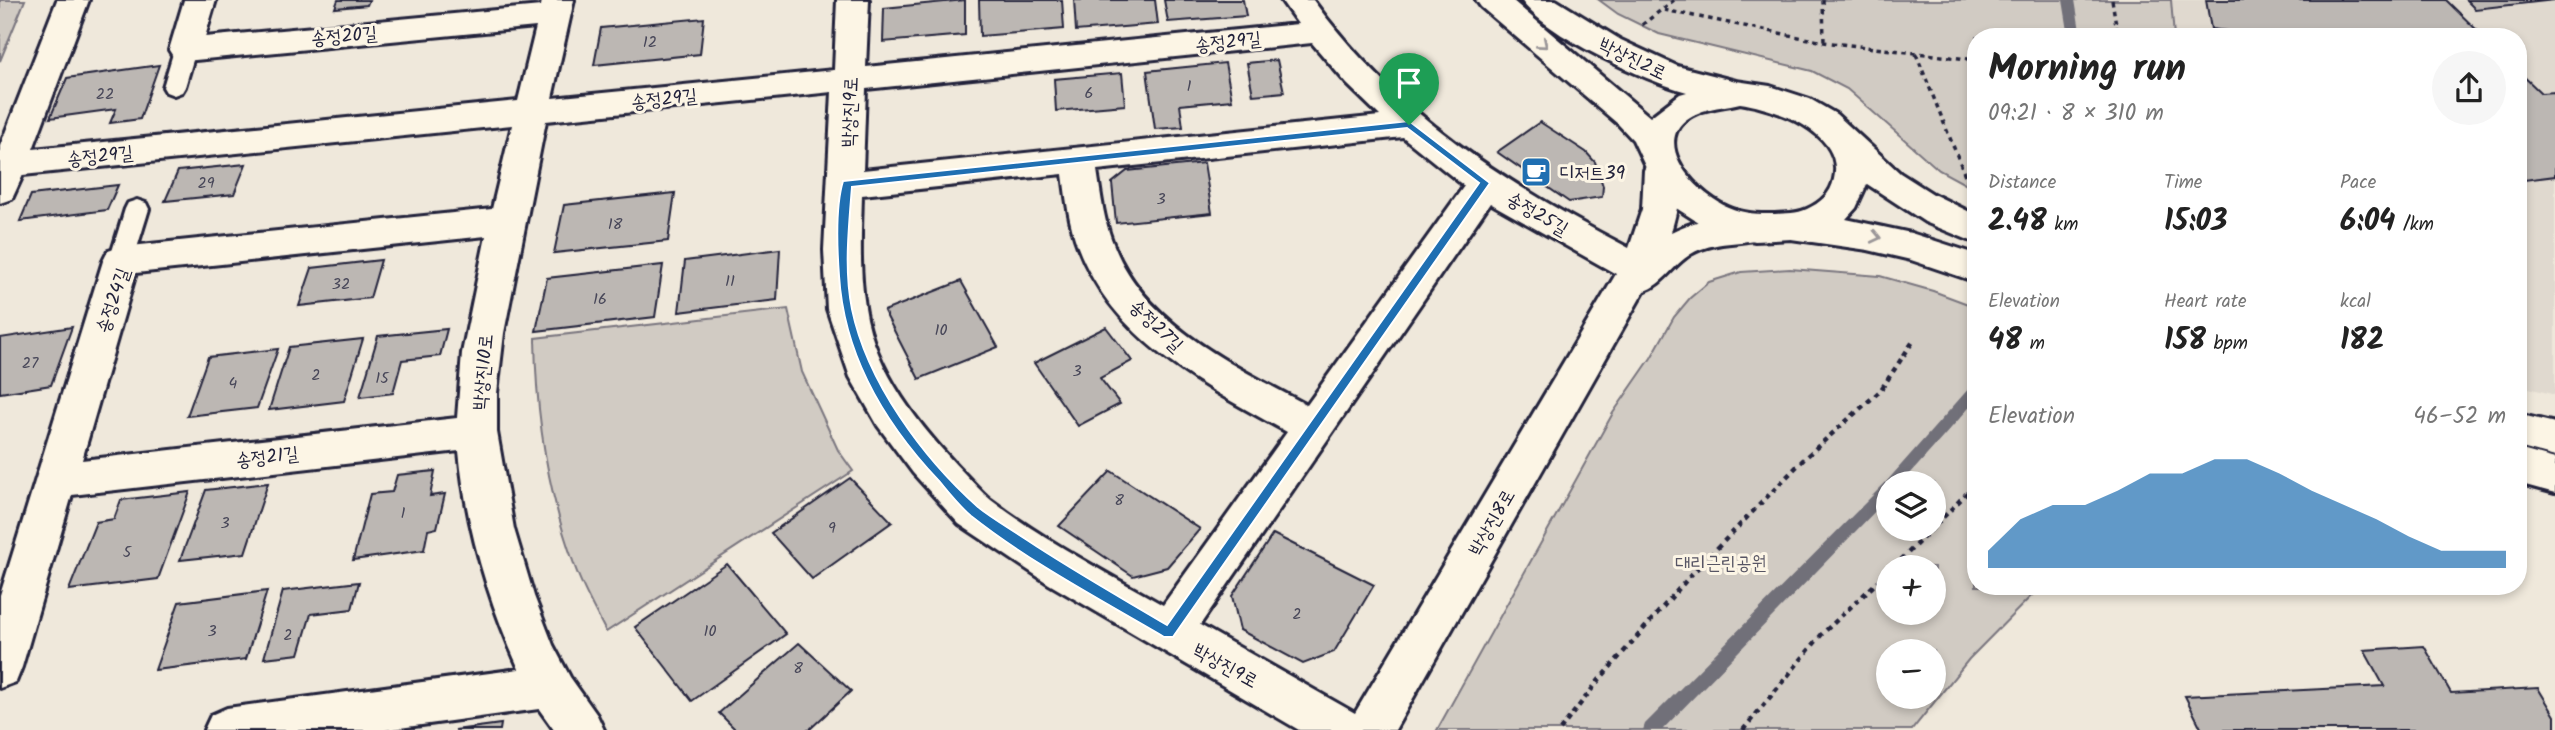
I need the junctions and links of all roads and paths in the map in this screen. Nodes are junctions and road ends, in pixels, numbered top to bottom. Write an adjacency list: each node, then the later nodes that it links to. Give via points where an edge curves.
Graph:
1 (73, 0): 27 (street)
2 (200, 0): 16 (street)
3 (853, 0): 19 (street, 박상진9로)
4 (1297, 0): 13 (street, 송정25길)
5 (1492, 0): 26 (street, 박상진2로, one-way to 26, via 1630,116 1645,132)
6 (1536, 0): 21 (street, 박상진2로, via 1639,64)
7 (1674, 0): 11 (path)
8 (1822, 0): 15 (path)
9 (2112, 0): 12 (path)
10 (556, 7): 16 (street, 송정20길); 22 (street, 박상진10로)
11 (1664, 10): 14 (path); 15 (path)
12 (2117, 28)
13 (1318, 32): 19 (street, 송정29길); 23 (street, 송정25길)
14 (1632, 32)
15 (1824, 42): 17 (path)
16 (185, 50): 20 (lane)
17 (1916, 53): 18 (path); 28 (path)
18 (1967, 59)
19 (851, 79): 22 (street, 송정29길); 30 (street, 박상진9로)
20 (174, 87)
21 (1740, 92): 24 (street, 박상진2로, via 1795,105); 26 (street, 박상진2로, via 1689,101 1671,114 1659,130)
22 (532, 111): 27 (street, 송정29길); 32 (street, 박상진10로)
23 (1409, 125): 25 (street); 29 (street, 송정25길)
24 (1838, 136): 33 (street, 박상진2로, via 1897,191); 34 (street, 박상진2로, via 1850,156 1853,176 1847,195 1833,212 1811,223)
25 (1078, 160): 30 (street); 40 (street, 송정27길, via 1089,224 1101,258 1124,293 1182,351)
26 (1659, 160): 34 (street, 박상진2로, via 1676,190 1697,207 1724,220); 37 (street, 박상진8로, via 1660,215)
27 (5, 177)
28 (1967, 181)
29 (1485, 183): 37 (street, 송정25길); 40 (street)
30 (847, 184): 50 (street, 박상진9로, via 842,250 846,309 864,366 892,415 927,461 975,511)
31 (137, 209): 35 (lane)
32 (506, 220): 35 (street, 송정24길); 41 (street, 박상진10로, via 479,372)
33 (1967, 226)
34 (1769, 228): 36 (street, 박상진2로, one-way to 36, via 1857,232); 38 (street, 박상진8로, via 1689,236 1667,251)
35 (121, 261): 46 (street, 송정24길)
36 (1967, 265)
37 (1638, 269): 38 (street, 박상진8로)
38 (1612, 315): 56 (street, 박상진8로)
39 (1914, 340): 57 (path, via 1880,391 1806,457 1690,576)
40 (1315, 428): 50 (street)
41 (477, 432): 46 (street, 송정21길); 52 (street, 박상진10로, via 488,511 504,568)
42 (2527, 432): 43 (street)
43 (2555, 439)
44 (2527, 468): 45 (street)
45 (2555, 476)
46 (56, 480): 51 (street, 송정24길)
47 (1967, 493): 48 (path)
48 (1906, 555)
49 (1876, 583): 58 (path, via 1822,634)
50 (1169, 633): 55 (street, 박상진9로)
51 (0, 667)
52 (551, 686): 53 (street); 54 (street, 박상진10로)
53 (227, 730)
54 (581, 730)
55 (1342, 730)
56 (1370, 730)
57 (1560, 730)
58 (1743, 730)

